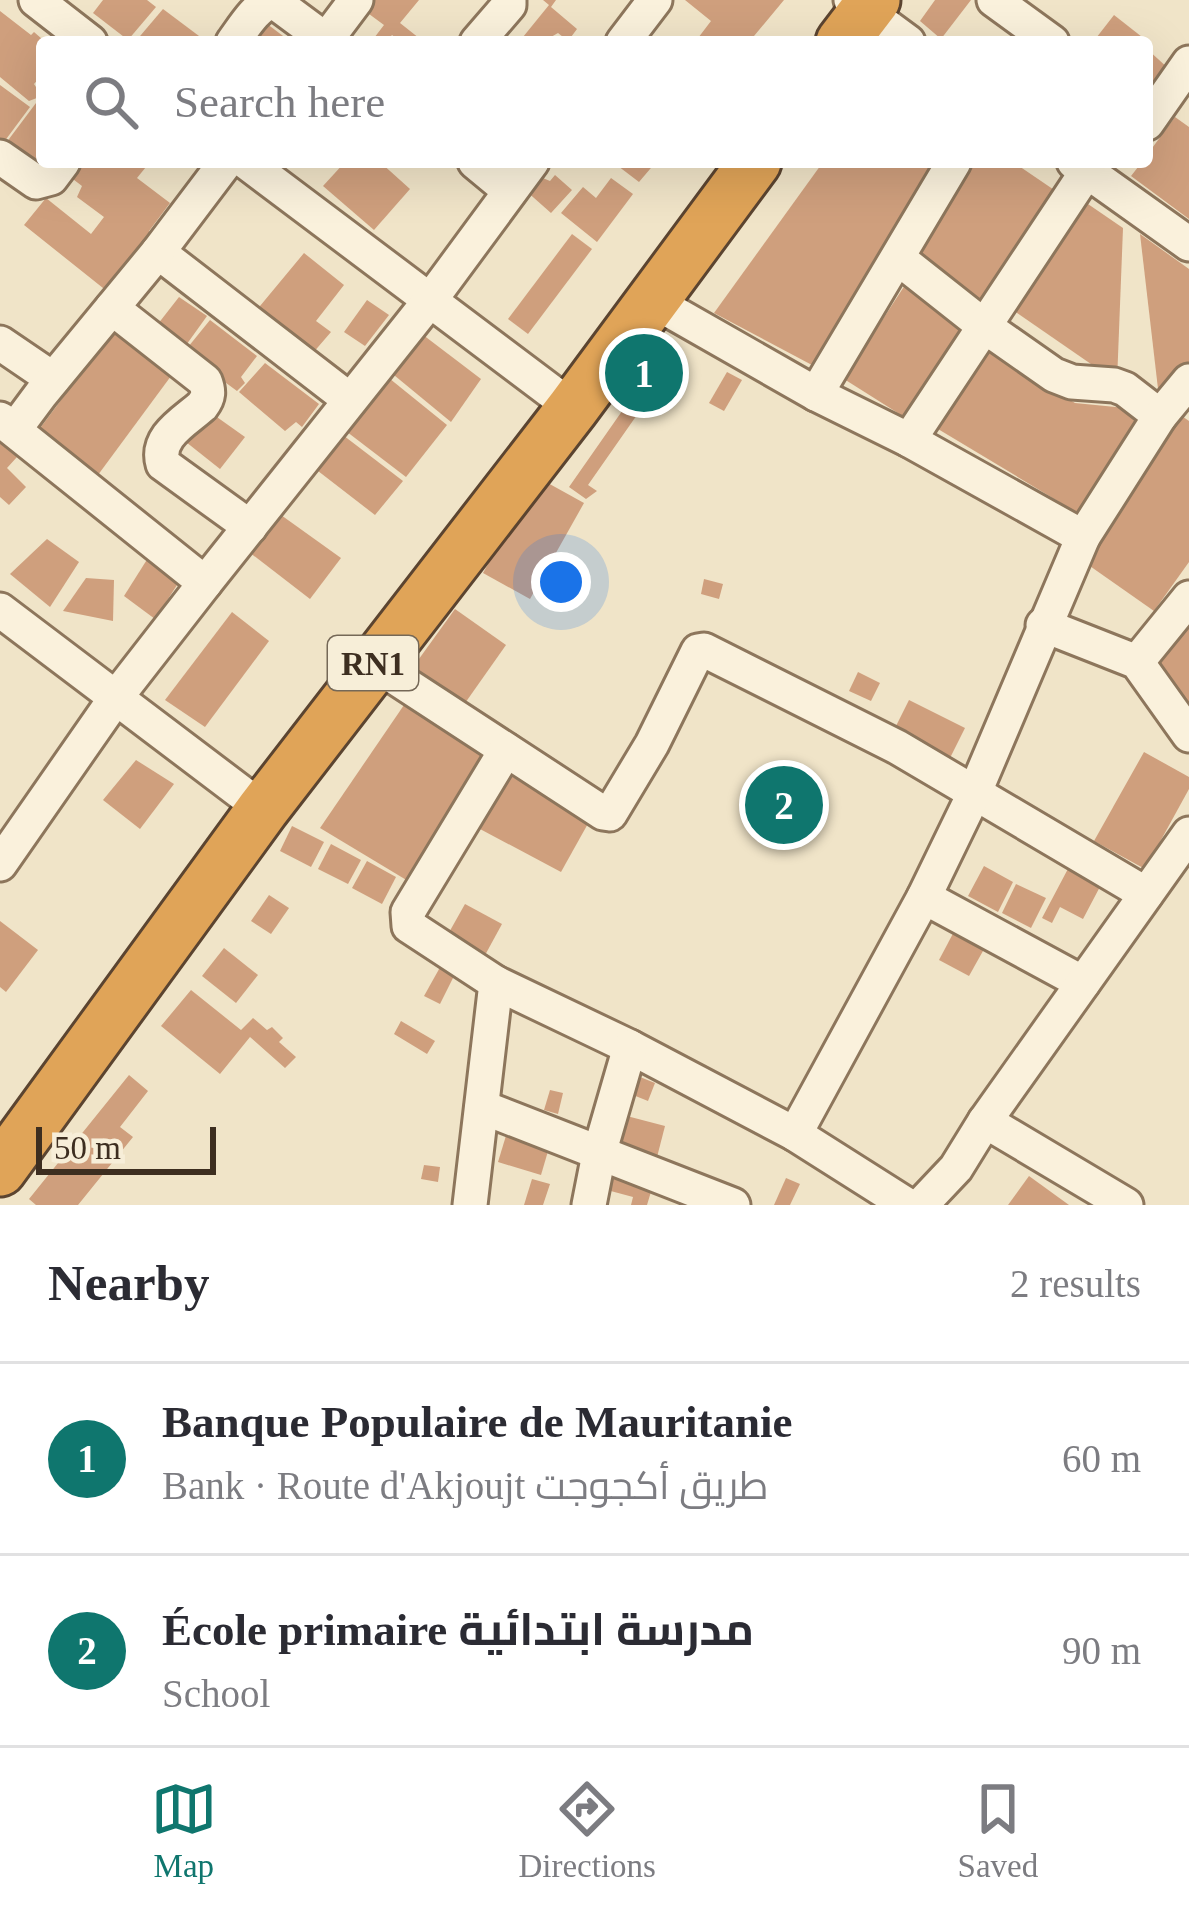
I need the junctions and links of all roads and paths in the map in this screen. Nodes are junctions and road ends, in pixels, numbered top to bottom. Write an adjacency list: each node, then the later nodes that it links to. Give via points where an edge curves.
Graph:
1 (356, 0): 10 (street)
2 (509, 0): 11 (street)
3 (994, 0): 14 (street)
4 (648, 2): 12 (street)
5 (59, 6): 7 (street)
6 (858, 13): 13 (street)
7 (85, 36)
8 (238, 36): 9 (street, via 272,0)
9 (320, 36)
10 (331, 36)
11 (483, 36)
12 (627, 36)
13 (898, 36)
14 (1044, 36)
15 (1189, 63): 16 (street)
16 (1161, 110)
17 (0, 158): 18 (street, via 36,182)
18 (58, 168)
19 (221, 168): 28 (street)
20 (254, 168): 30 (street)
21 (482, 168): 26 (street)
22 (527, 168): 26 (street)
23 (751, 168): 31 (highway, RN1)
24 (950, 168): 29 (street)
25 (1096, 170): 27 (street); 33 (street)
26 (510, 191): 30 (street)
27 (1189, 244)
28 (158, 252): 32 (street); 38 (street)
29 (898, 258): 33 (street); 36 (street)
30 (430, 299): 38 (street); 39 (street)
31 (653, 301): 36 (street); 39 (highway, RN1)
32 (112, 308): 35 (street); 42 (street, via 208,390 162,443 163,464)
33 (984, 326): 37 (street, via 1072,382); 41 (street)
34 (0, 343): 35 (street)
35 (53, 379): 40 (street)
36 (815, 394): 41 (street)
37 (1180, 396): 43 (street)
38 (350, 400): 42 (street)
39 (572, 409): 49 (highway, RN1)
40 (8, 424): 44 (street)
41 (909, 440): 43 (street)
42 (250, 527): 44 (street)
43 (1083, 537): 47 (street)
44 (205, 583): 50 (street)
45 (1189, 598): 48 (street)
46 (0, 610): 50 (street)
47 (1043, 625): 48 (street); 53 (street)
48 (1137, 662): 51 (street)
49 (373, 663): 52 (street); 54 (highway, RN1)
50 (118, 696): 54 (street); 56 (street)
51 (1189, 735)
52 (506, 750): 53 (street, via 610,814 704,650); 59 (street, via 407,920)
53 (974, 794): 57 (street); 58 (street)
54 (263, 809): 66 (highway, RN1)
55 (1189, 834): 57 (street)
56 (0, 864)
57 (1146, 894): 60 (street)
58 (924, 897): 60 (street); 64 (street)
59 (496, 983): 61 (street); 62 (street)
60 (1083, 983): 63 (street)
61 (630, 1047): 64 (street); 65 (street)
62 (482, 1107): 65 (street); 67 (street)
63 (985, 1121): 71 (street); 72 (street)
64 (795, 1134): 70 (street)
65 (598, 1154): 68 (street); 69 (street)
66 (0, 1170)
67 (470, 1205)
68 (589, 1205)
69 (733, 1205)
70 (908, 1205)
71 (921, 1205)
72 (1126, 1205)

